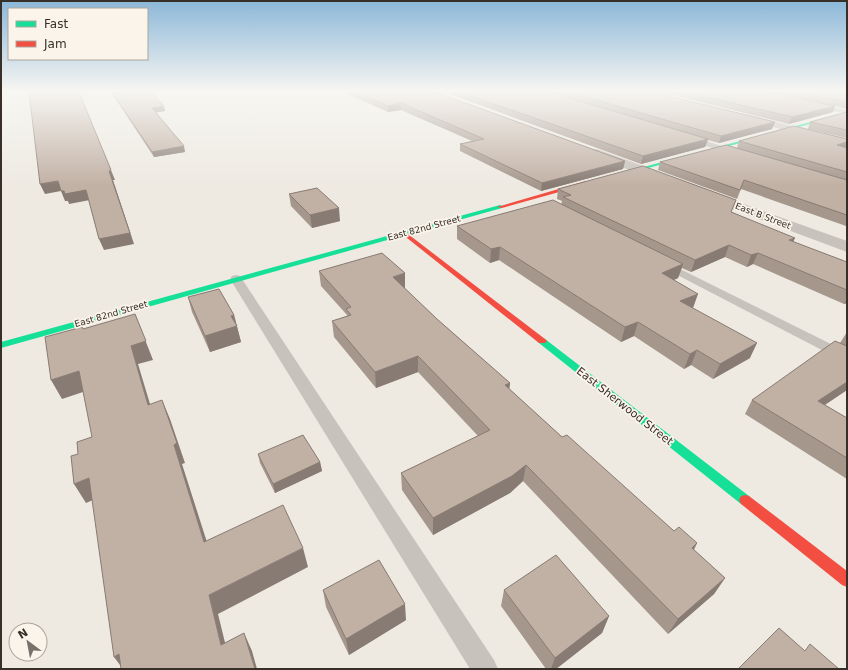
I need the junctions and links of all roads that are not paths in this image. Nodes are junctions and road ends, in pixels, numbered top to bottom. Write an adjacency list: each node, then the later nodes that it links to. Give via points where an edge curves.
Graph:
1 (770, 123): 3 (street)
2 (807, 123): 3 (street)
3 (790, 128): 5 (street); 6 (street)
4 (682, 136): 6 (lane)
5 (847, 143)
6 (720, 147): 8 (lane); 9 (street)
7 (587, 150): 9 (street)
8 (742, 154)
9 (639, 169): 10 (street); 11 (street)
10 (609, 177)
11 (669, 180)
12 (594, 181): 14 (street, East 82nd Street)
13 (698, 191): 17 (street, East B Street)
14 (533, 198): 15 (lane); 16 (street, East 82nd Street)
15 (547, 205)
16 (404, 233): 19 (street, East 82nd Street); 22 (street, East Sherwood Street)
17 (847, 247)
18 (652, 258): 21 (lane)
19 (236, 279): 20 (street, East 82nd Street); 23 (lane)
20 (1, 345)
21 (847, 358)
22 (847, 580)
23 (485, 669)

